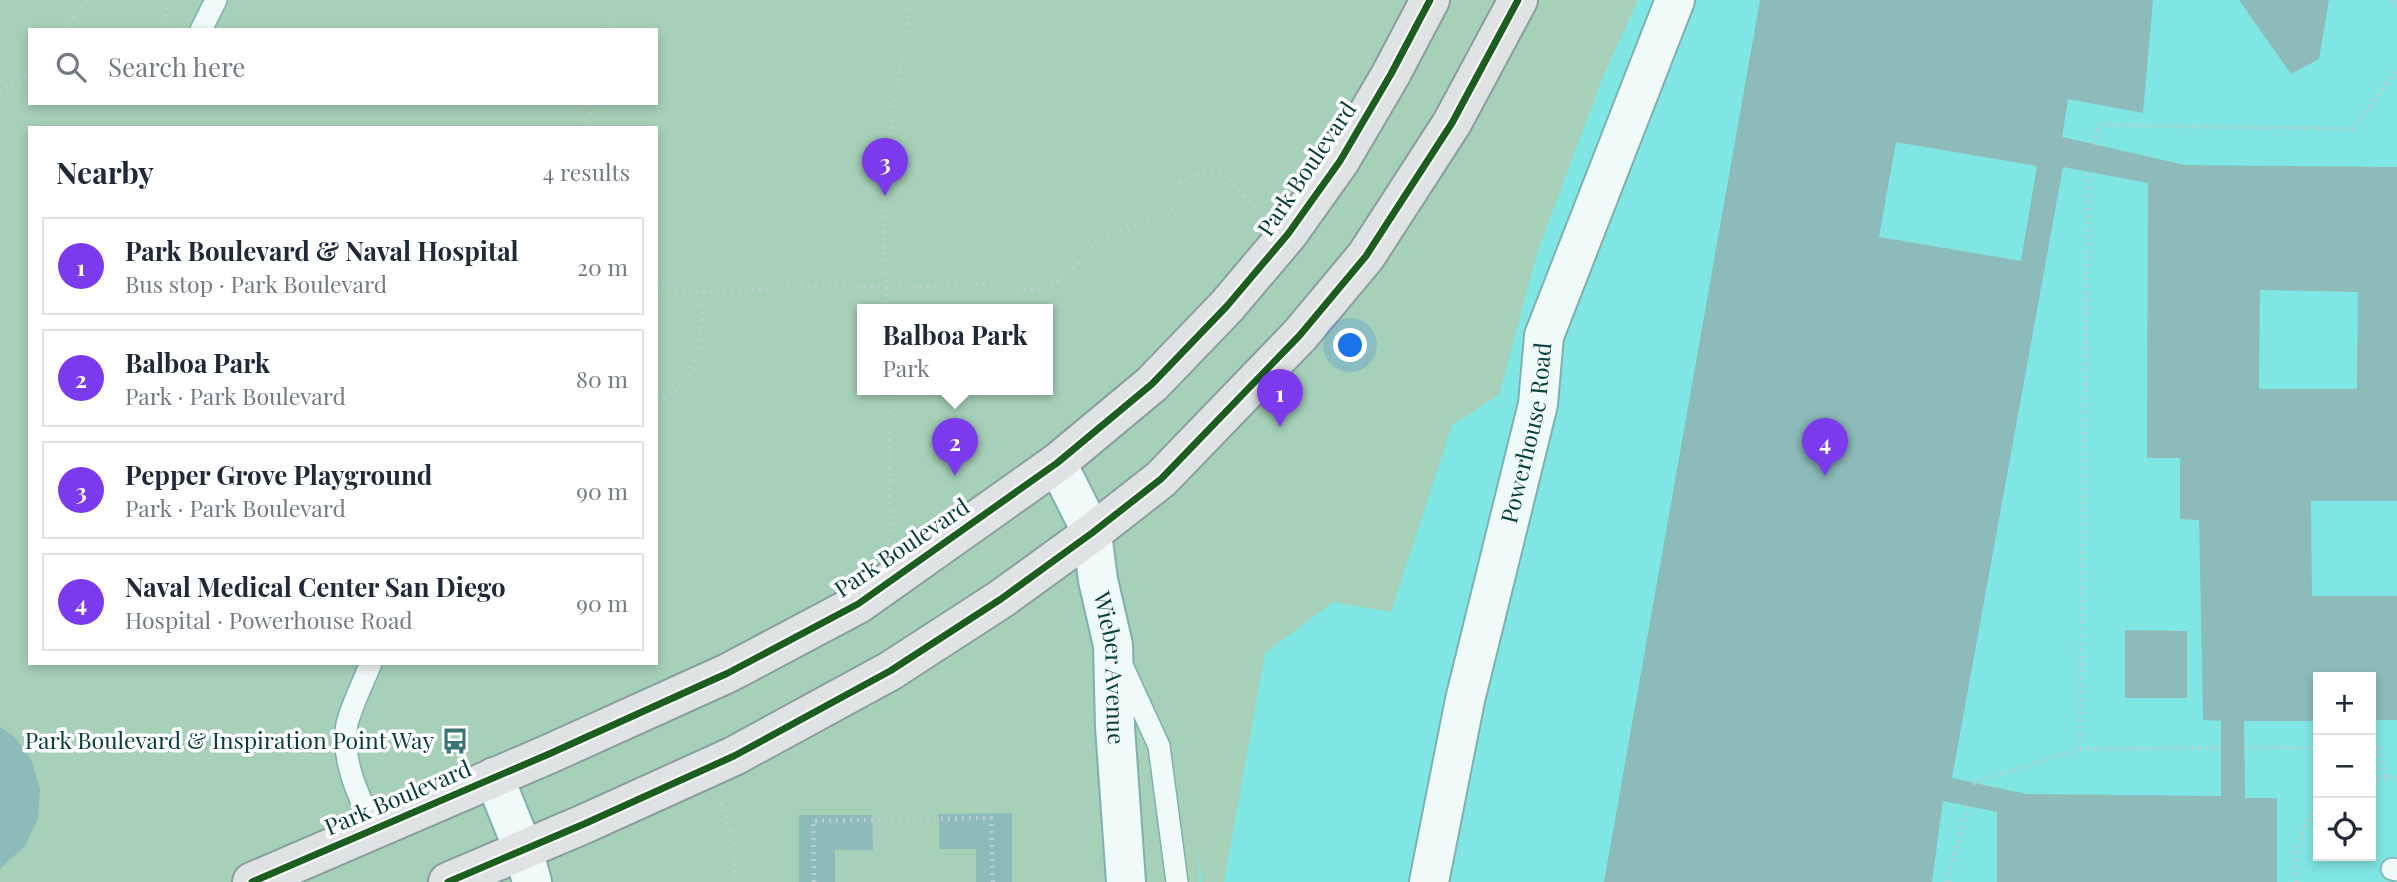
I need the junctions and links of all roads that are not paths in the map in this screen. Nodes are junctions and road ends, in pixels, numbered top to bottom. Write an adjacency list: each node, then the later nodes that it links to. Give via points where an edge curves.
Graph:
1 (216, 0): 5 (lane)
2 (1430, 0): 6 (main road, Park Boulevard, via 1340,161 1288,234 1152,384)
3 (1518, 0): 7 (main road, via 1452,123 1366,256 1300,335 1161,479)
4 (1675, 0): 17 (street, Powerhouse Road, via 1544,336 1538,404 1465,700)
5 (202, 28)
6 (1057, 463): 7 (street, Wieber Avenue); 10 (main road, Park Boulevard, via 858,604 728,673)
7 (1092, 533): 8 (street, Wieber Avenue); 12 (main road, via 890,671)
8 (1113, 645): 15 (street, Wieber Avenue); 16 (lane, via 1159,746)
9 (370, 665): 11 (lane, via 347,725 347,754)
10 (494, 777): 11 (main road, Park Boulevard); 12 (street)
11 (374, 829): 13 (main road, Park Boulevard)
12 (527, 866): 14 (main road)
13 (252, 882)
14 (447, 882)
15 (1126, 882)
16 (1177, 882)
17 (1429, 882)

